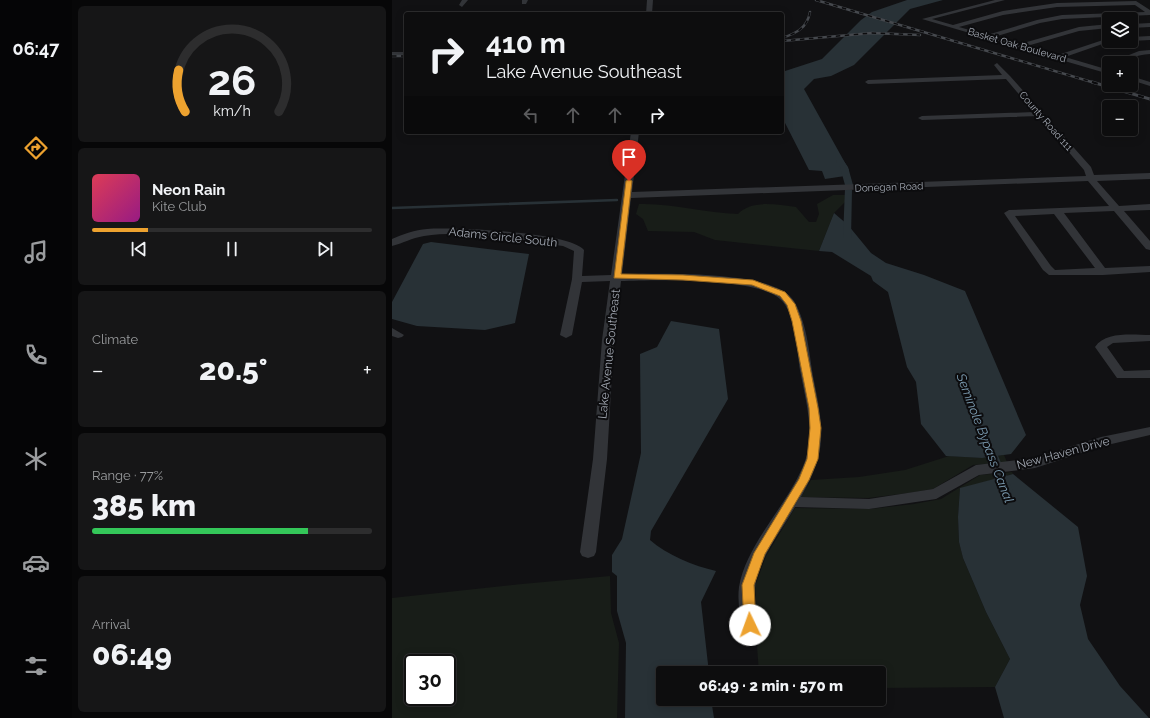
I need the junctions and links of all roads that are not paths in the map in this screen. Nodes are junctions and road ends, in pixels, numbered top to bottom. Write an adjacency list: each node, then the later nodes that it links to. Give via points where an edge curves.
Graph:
1 (465, 0): 5 (street)
2 (650, 0): 7 (street)
3 (1002, 0): 11 (street, Basket Oak Boulevard, via 925,19)
4 (1055, 0): 6 (street)
5 (462, 5)
6 (1062, 5): 8 (street, via 1136,3); 11 (street, via 1015,11)
7 (649, 12)
8 (1150, 13): 13 (street, via 1062,17 1039,21)
9 (1150, 25): 10 (street)
10 (1138, 26)
11 (954, 27): 13 (street, Basket Oak Boulevard)
12 (1102, 27): 17 (street, via 1079,29)
13 (987, 37): 17 (street, Basket Oak Boulevard)
14 (1138, 38): 15 (street)
15 (1150, 38)
16 (1102, 43): 22 (street)
17 (1020, 46): 22 (street, Basket Oak Boulevard)
18 (1150, 52): 21 (street)
19 (392, 54): 20 (street)
20 (404, 54)
21 (1130, 56)
22 (1059, 58): 25 (street, Basket Oak Boulevard)
23 (997, 65): 27 (street, County Road 111)
24 (1102, 66): 25 (street)
25 (1097, 68): 26 (street, Basket Oak Boulevard)
26 (1102, 70)
27 (1008, 77): 29 (street); 31 (street, County Road 111)
28 (1138, 80): 30 (street)
29 (868, 82)
30 (1150, 84)
31 (1040, 114): 32 (street); 35 (street, County Road 111, via 1088,169)
32 (922, 118)
33 (635, 134): 36 (street, Lake Avenue Southeast)
34 (1150, 176): 35 (street, Donegan Road)
35 (1091, 178): 36 (street, Donegan Road); 38 (street, County Road 111)
36 (627, 195): 44 (street, Lake Avenue Southeast)
37 (1150, 207): 38 (street)
38 (1116, 208): 39 (street); 41 (street, County Road 111)
39 (1057, 211): 43 (street); 43 (street, via 1009,213 1053,274)
40 (392, 243): 45 (street, Adams Circle South, via 401,236 449,230 565,243 579,250)
41 (1150, 247)
42 (1150, 269): 43 (street)
43 (1102, 272)
44 (617, 277): 45 (street); 50 (street, via 753,283 782,294 791,304 797,321 816,428 813,459); 51 (street, Lake Avenue Southeast, via 608,340 600,459)
45 (577, 279): 46 (street, Adams Circle South)
46 (566, 336)
47 (1150, 338): 48 (street, via 1112,340 1101,347 1121,375)
48 (1150, 374)
49 (1150, 431): 50 (street, New Haven Drive, via 1101,442 1035,463 976,470 936,494 869,504)
50 (791, 502): 52 (street, via 760,553 748,585)
51 (588, 552)
52 (751, 638)

